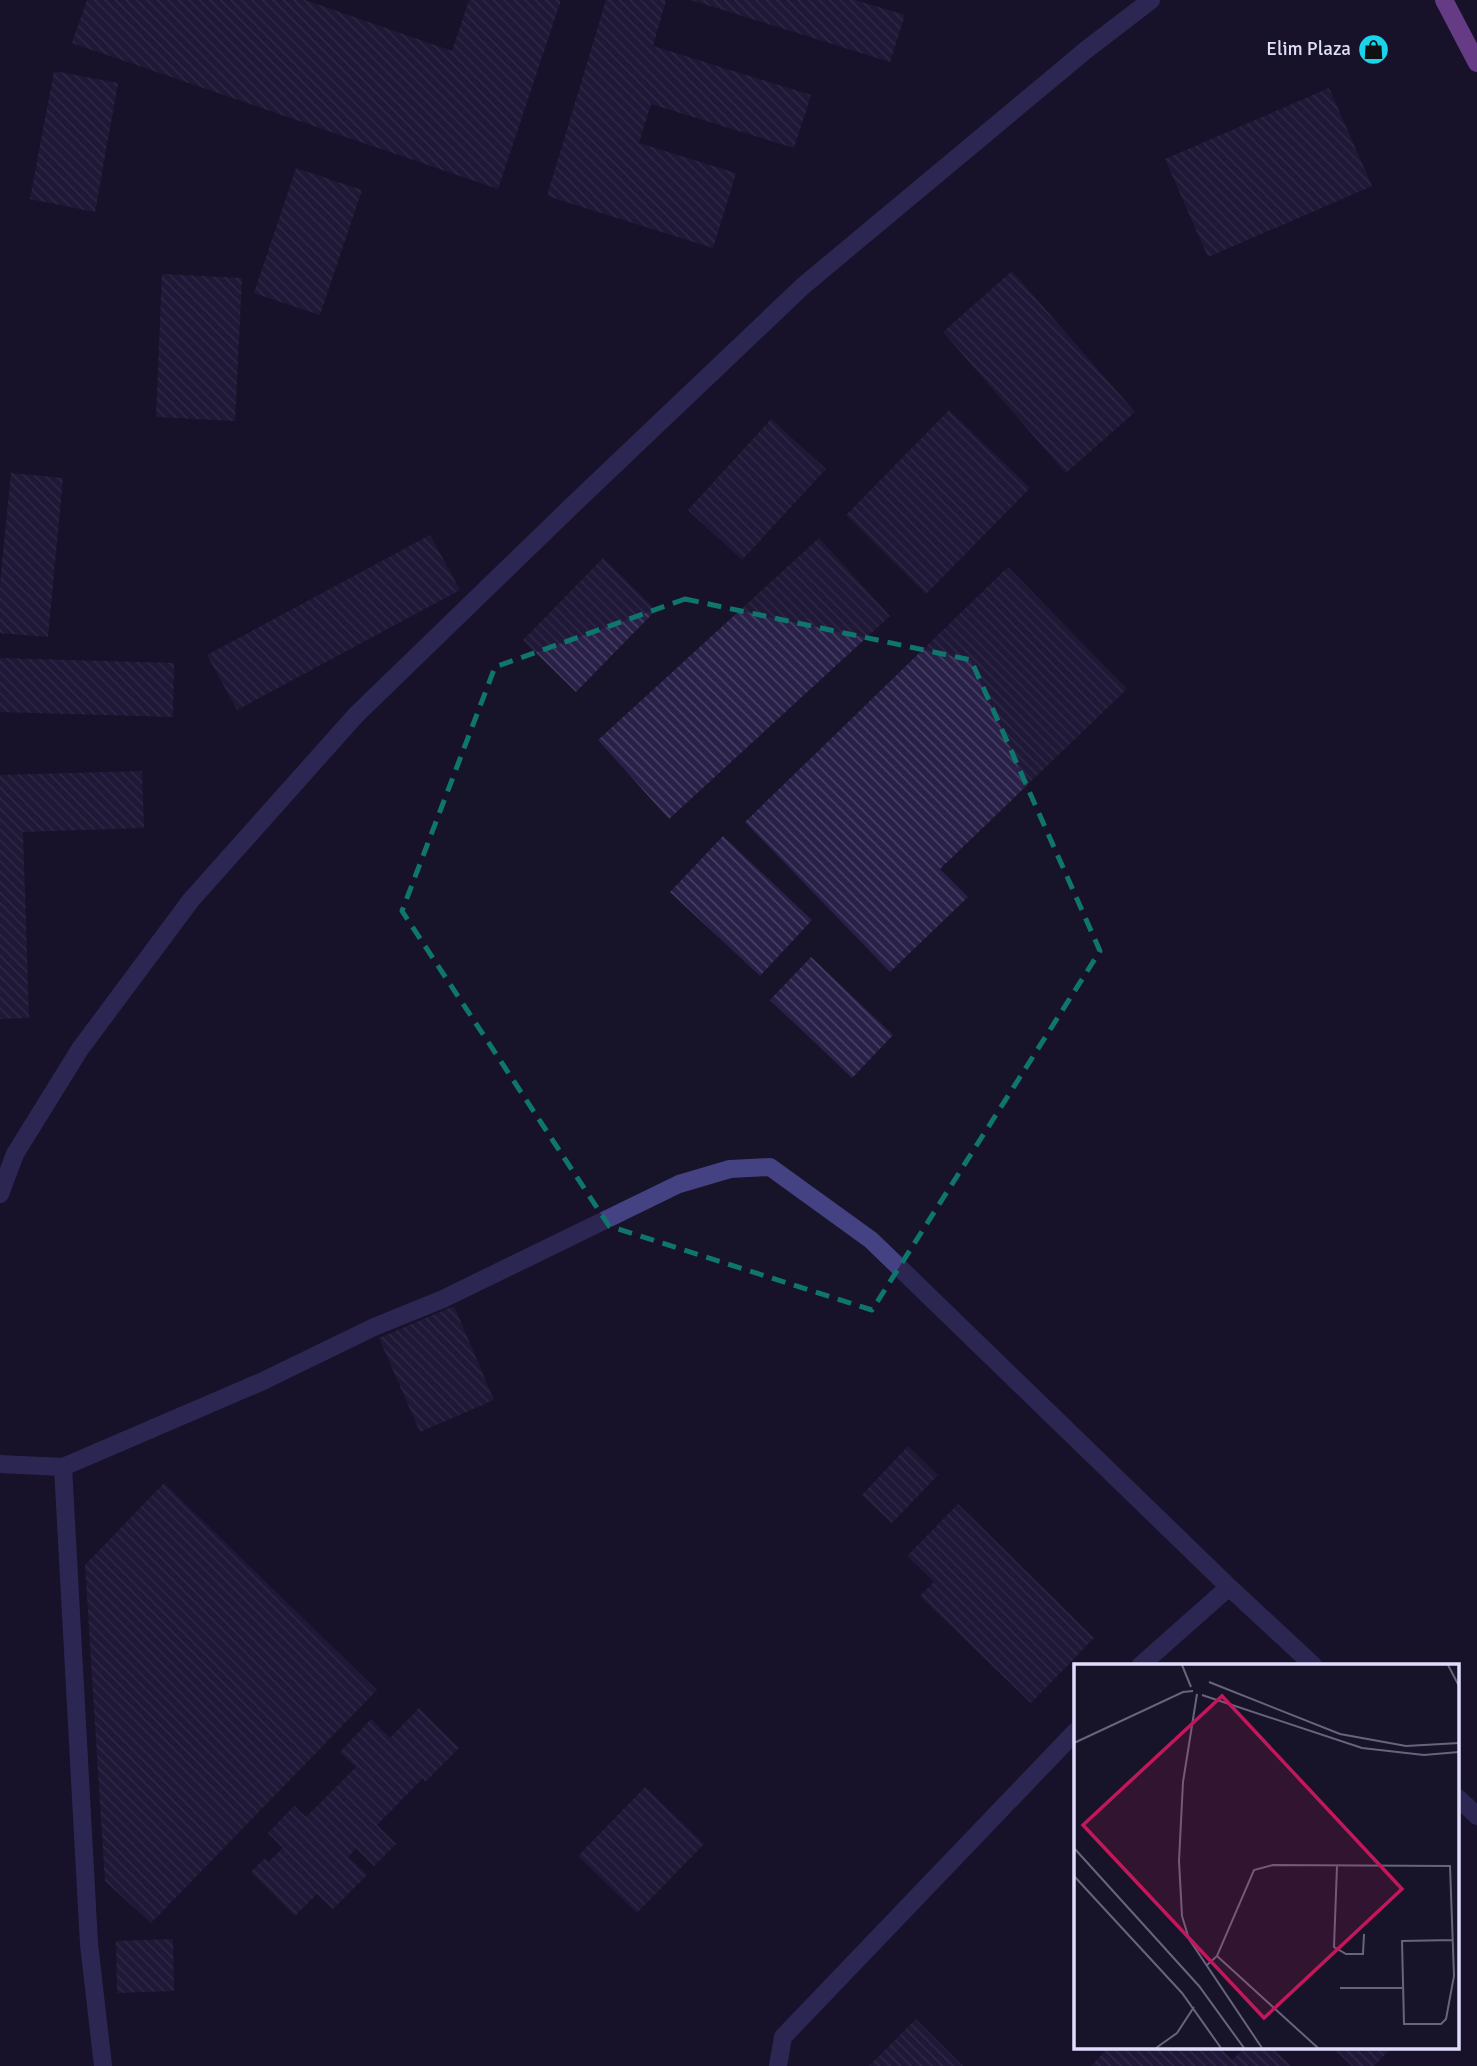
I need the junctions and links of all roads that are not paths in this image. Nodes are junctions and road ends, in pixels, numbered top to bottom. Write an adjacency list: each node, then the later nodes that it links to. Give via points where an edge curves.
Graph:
1 (1152, 0): 4 (street, via 803,286 356,715 183,910 80,1049 15,1154)
2 (1444, 0): 3 (main road)
3 (1477, 63)
4 (0, 1194)
5 (0, 1464): 6 (street)
6 (63, 1467): 7 (street, via 263,1381 679,1184 730,1169 769,1167 871,1240); 13 (street, via 89,1944)
7 (1228, 1587): 8 (street); 9 (street)
8 (1142, 1664)
9 (1313, 1664)
10 (1074, 1733): 14 (street, via 783,2037)
11 (1460, 1800): 12 (street)
12 (1477, 1816)
13 (103, 2066)
14 (778, 2066)

